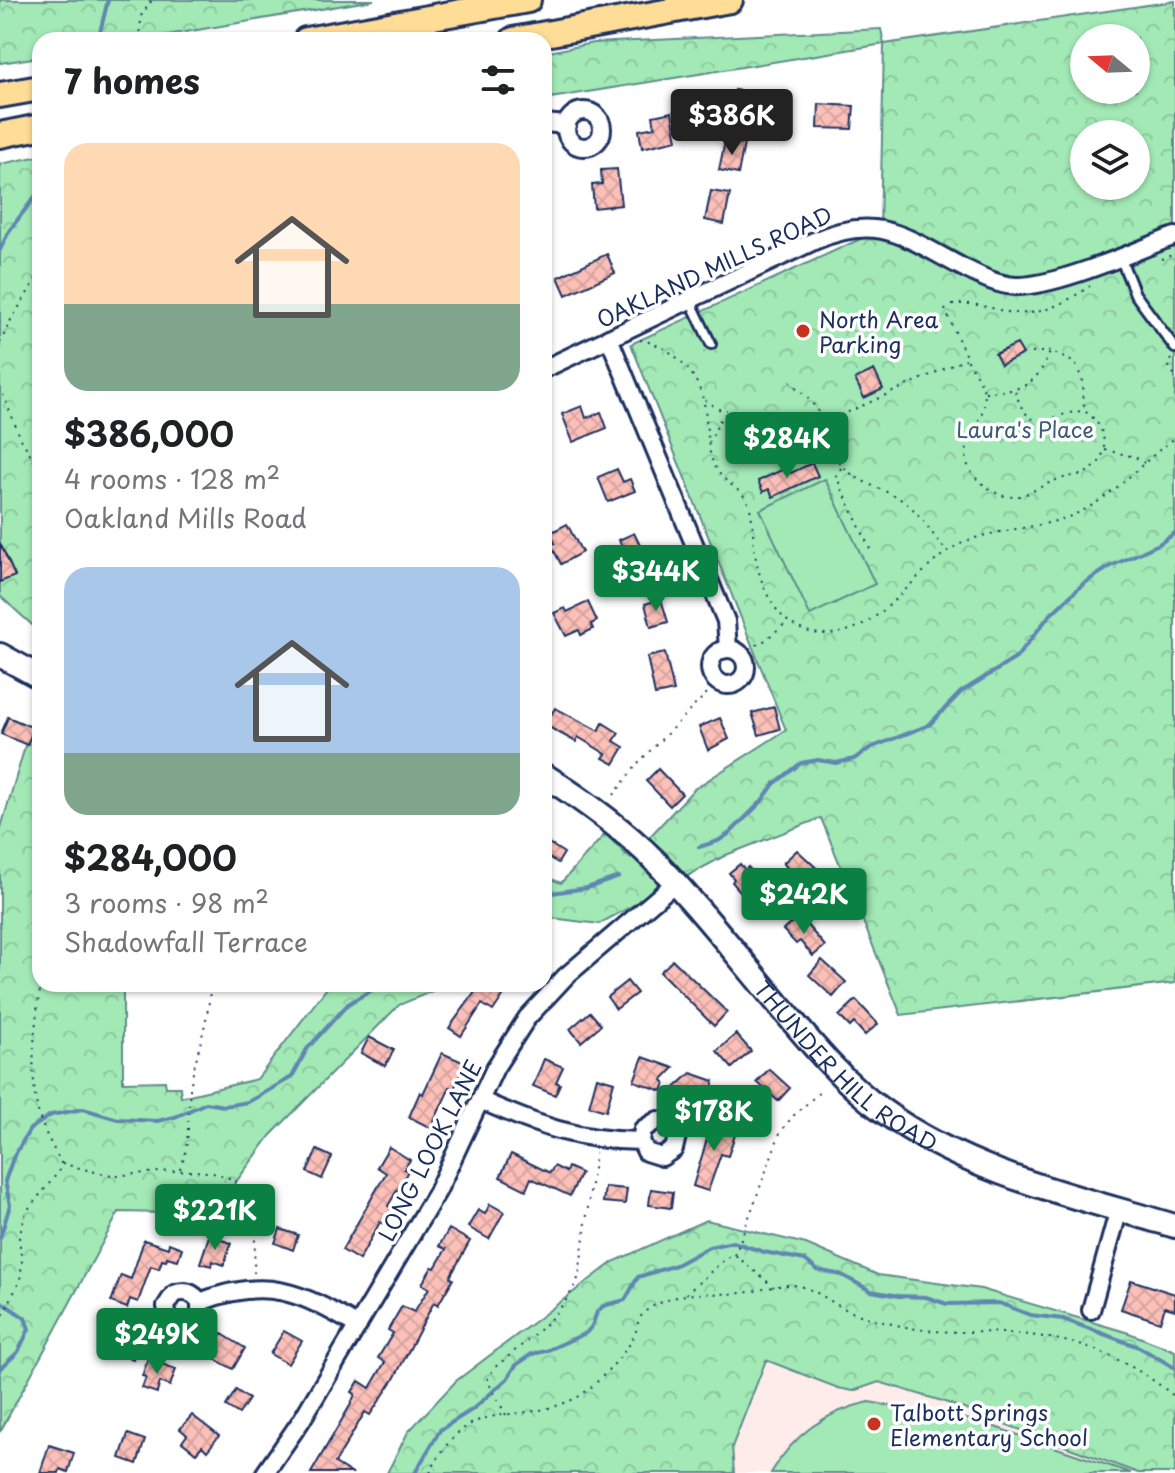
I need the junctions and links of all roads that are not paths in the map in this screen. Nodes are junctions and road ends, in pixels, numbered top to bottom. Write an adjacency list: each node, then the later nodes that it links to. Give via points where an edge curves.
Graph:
1 (528, 0): 3 (main road)
2 (730, 0): 4 (main road)
3 (350, 32)
4 (552, 33)
5 (32, 89): 6 (main road)
6 (0, 95)
7 (552, 124): 8 (street)
8 (567, 125)
9 (1175, 236): 10 (street, OAKLAND MILLS ROAD)
10 (1120, 256): 11 (street, OAKLAND MILLS ROAD, via 1053,280 1015,286 980,276 899,235 852,228); 13 (lane, via 1135,294)
11 (690, 300): 14 (street, OAKLAND MILLS ROAD); 15 (lane)
12 (1175, 327): 13 (lane)
13 (1164, 335): 16 (lane)
14 (609, 338): 17 (street, OAKLAND MILLS ROAD); 18 (street)
15 (711, 344)
16 (1175, 348)
17 (552, 365)
18 (734, 651): 18 (street, via 722,649 712,658 711,672 718,682 731,685 743,678 746,665)
19 (0, 655): 20 (street)
20 (32, 673)
21 (552, 781): 22 (street, THUNDER HILL ROAD, via 623,831)
22 (675, 883): 23 (street, LONG LOOK LANE); 27 (street, THUNDER HILL ROAD, via 827,1061 881,1110 970,1162)
23 (552, 990)
24 (550, 992): 25 (street, LONG LOOK LANE, via 514,1038)
25 (480, 1100): 26 (street, via 551,1130 597,1140); 31 (street, LONG LOOK LANE, via 437,1192)
26 (641, 1141)
27 (1119, 1209): 28 (street, THUNDER HILL ROAD); 30 (street)
28 (1175, 1226)
29 (200, 1302): 31 (street, via 235,1290 297,1294)
30 (1091, 1310)
31 (358, 1326): 32 (street, LONG LOOK LANE)
32 (265, 1473)

